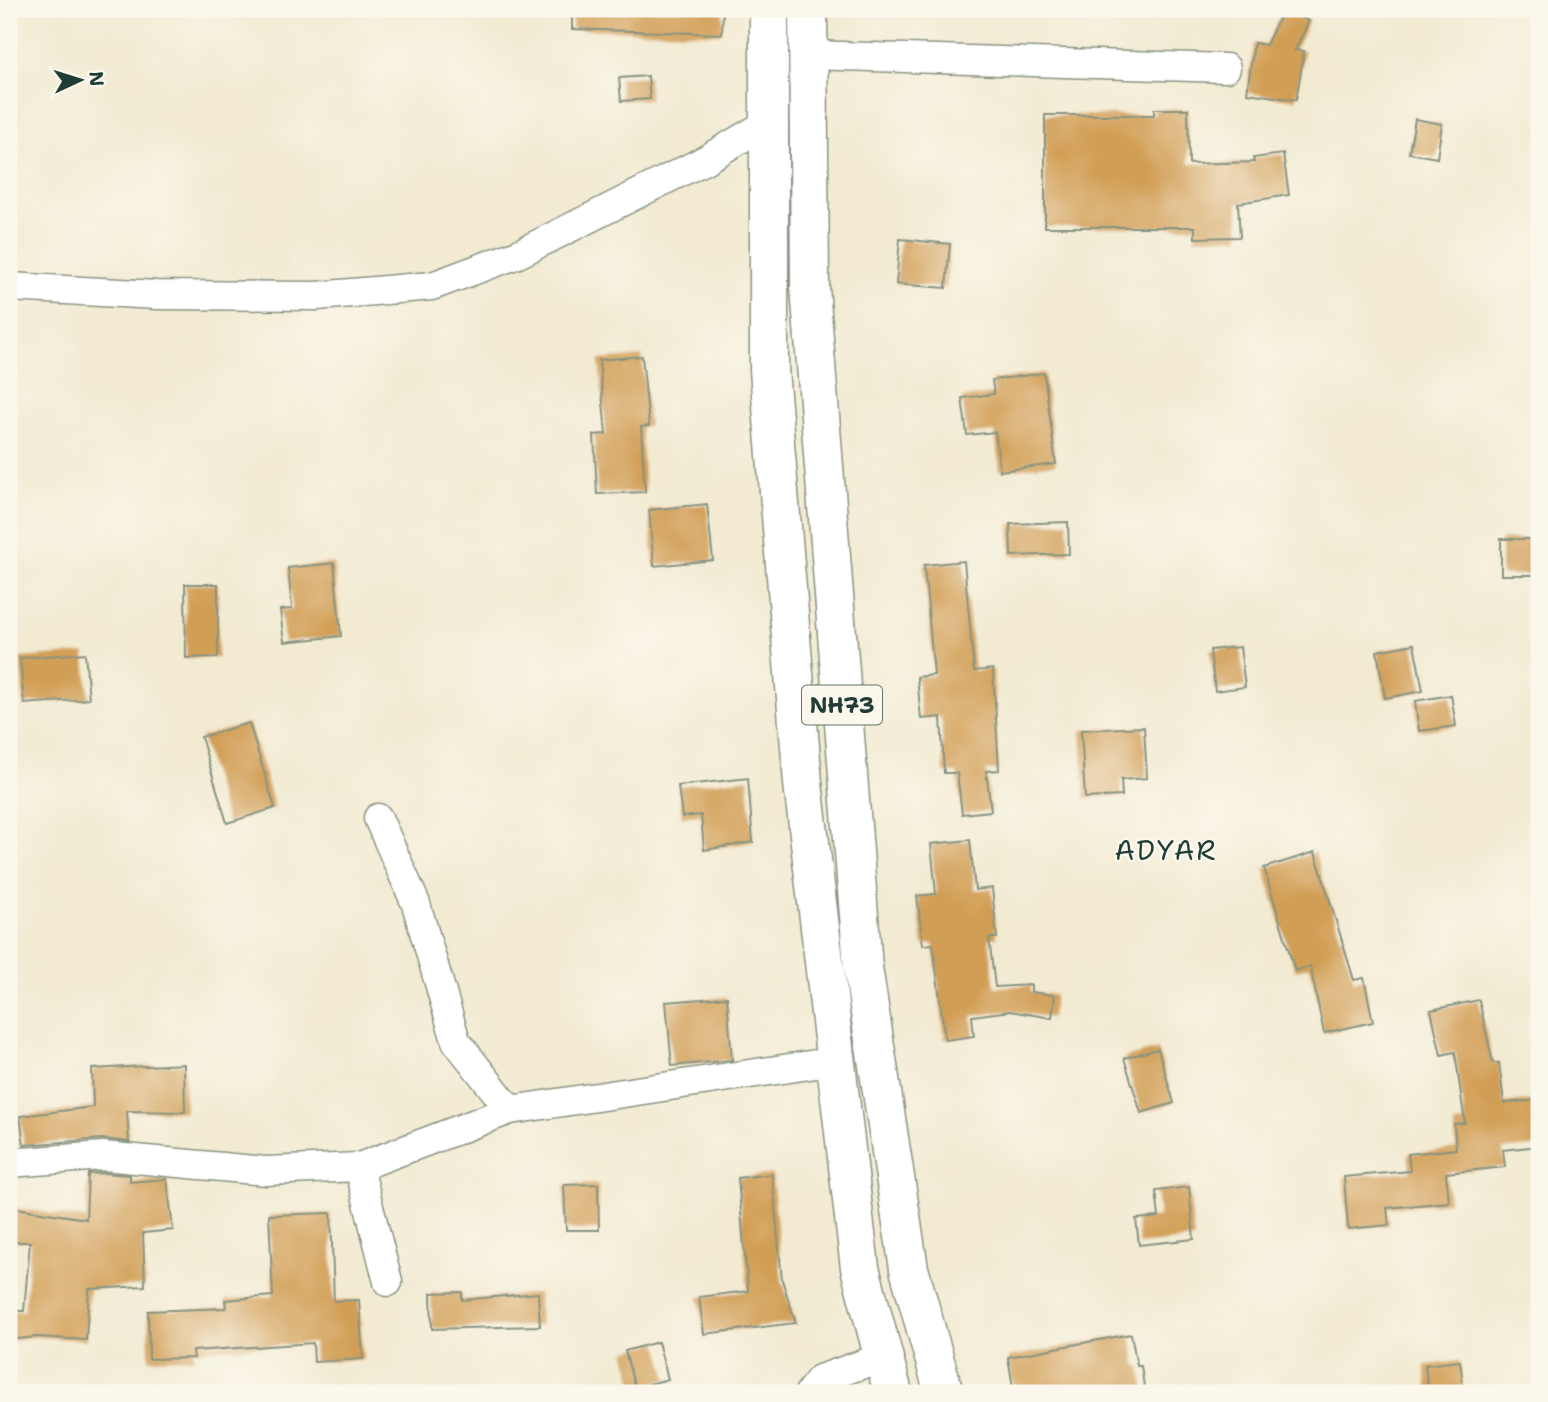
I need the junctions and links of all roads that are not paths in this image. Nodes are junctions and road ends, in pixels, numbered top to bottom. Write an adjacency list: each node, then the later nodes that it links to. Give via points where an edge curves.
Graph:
1 (769, 9): 5 (highway, NH73)
2 (808, 9): 3 (highway, NH73)
3 (808, 55): 4 (street); 16 (highway, NH73, via 810,287 863,967 909,1269)
4 (1226, 68)
5 (769, 122): 6 (street, via 705,160 518,254 432,286 317,296 157,295); 8 (highway, NH73, via 769,370 803,783)
6 (9, 286)
7 (378, 818): 9 (street, via 415,904 456,1041)
8 (836, 1061): 9 (street); 13 (highway, NH73, via 860,1268)
9 (510, 1110): 11 (street)
10 (9, 1163): 11 (street, via 103,1156 267,1171)
11 (359, 1167): 12 (street)
12 (388, 1282)
13 (883, 1357): 14 (street, via 820,1379); 15 (highway, NH73)
14 (808, 1393)
15 (893, 1393)
16 (944, 1393)

